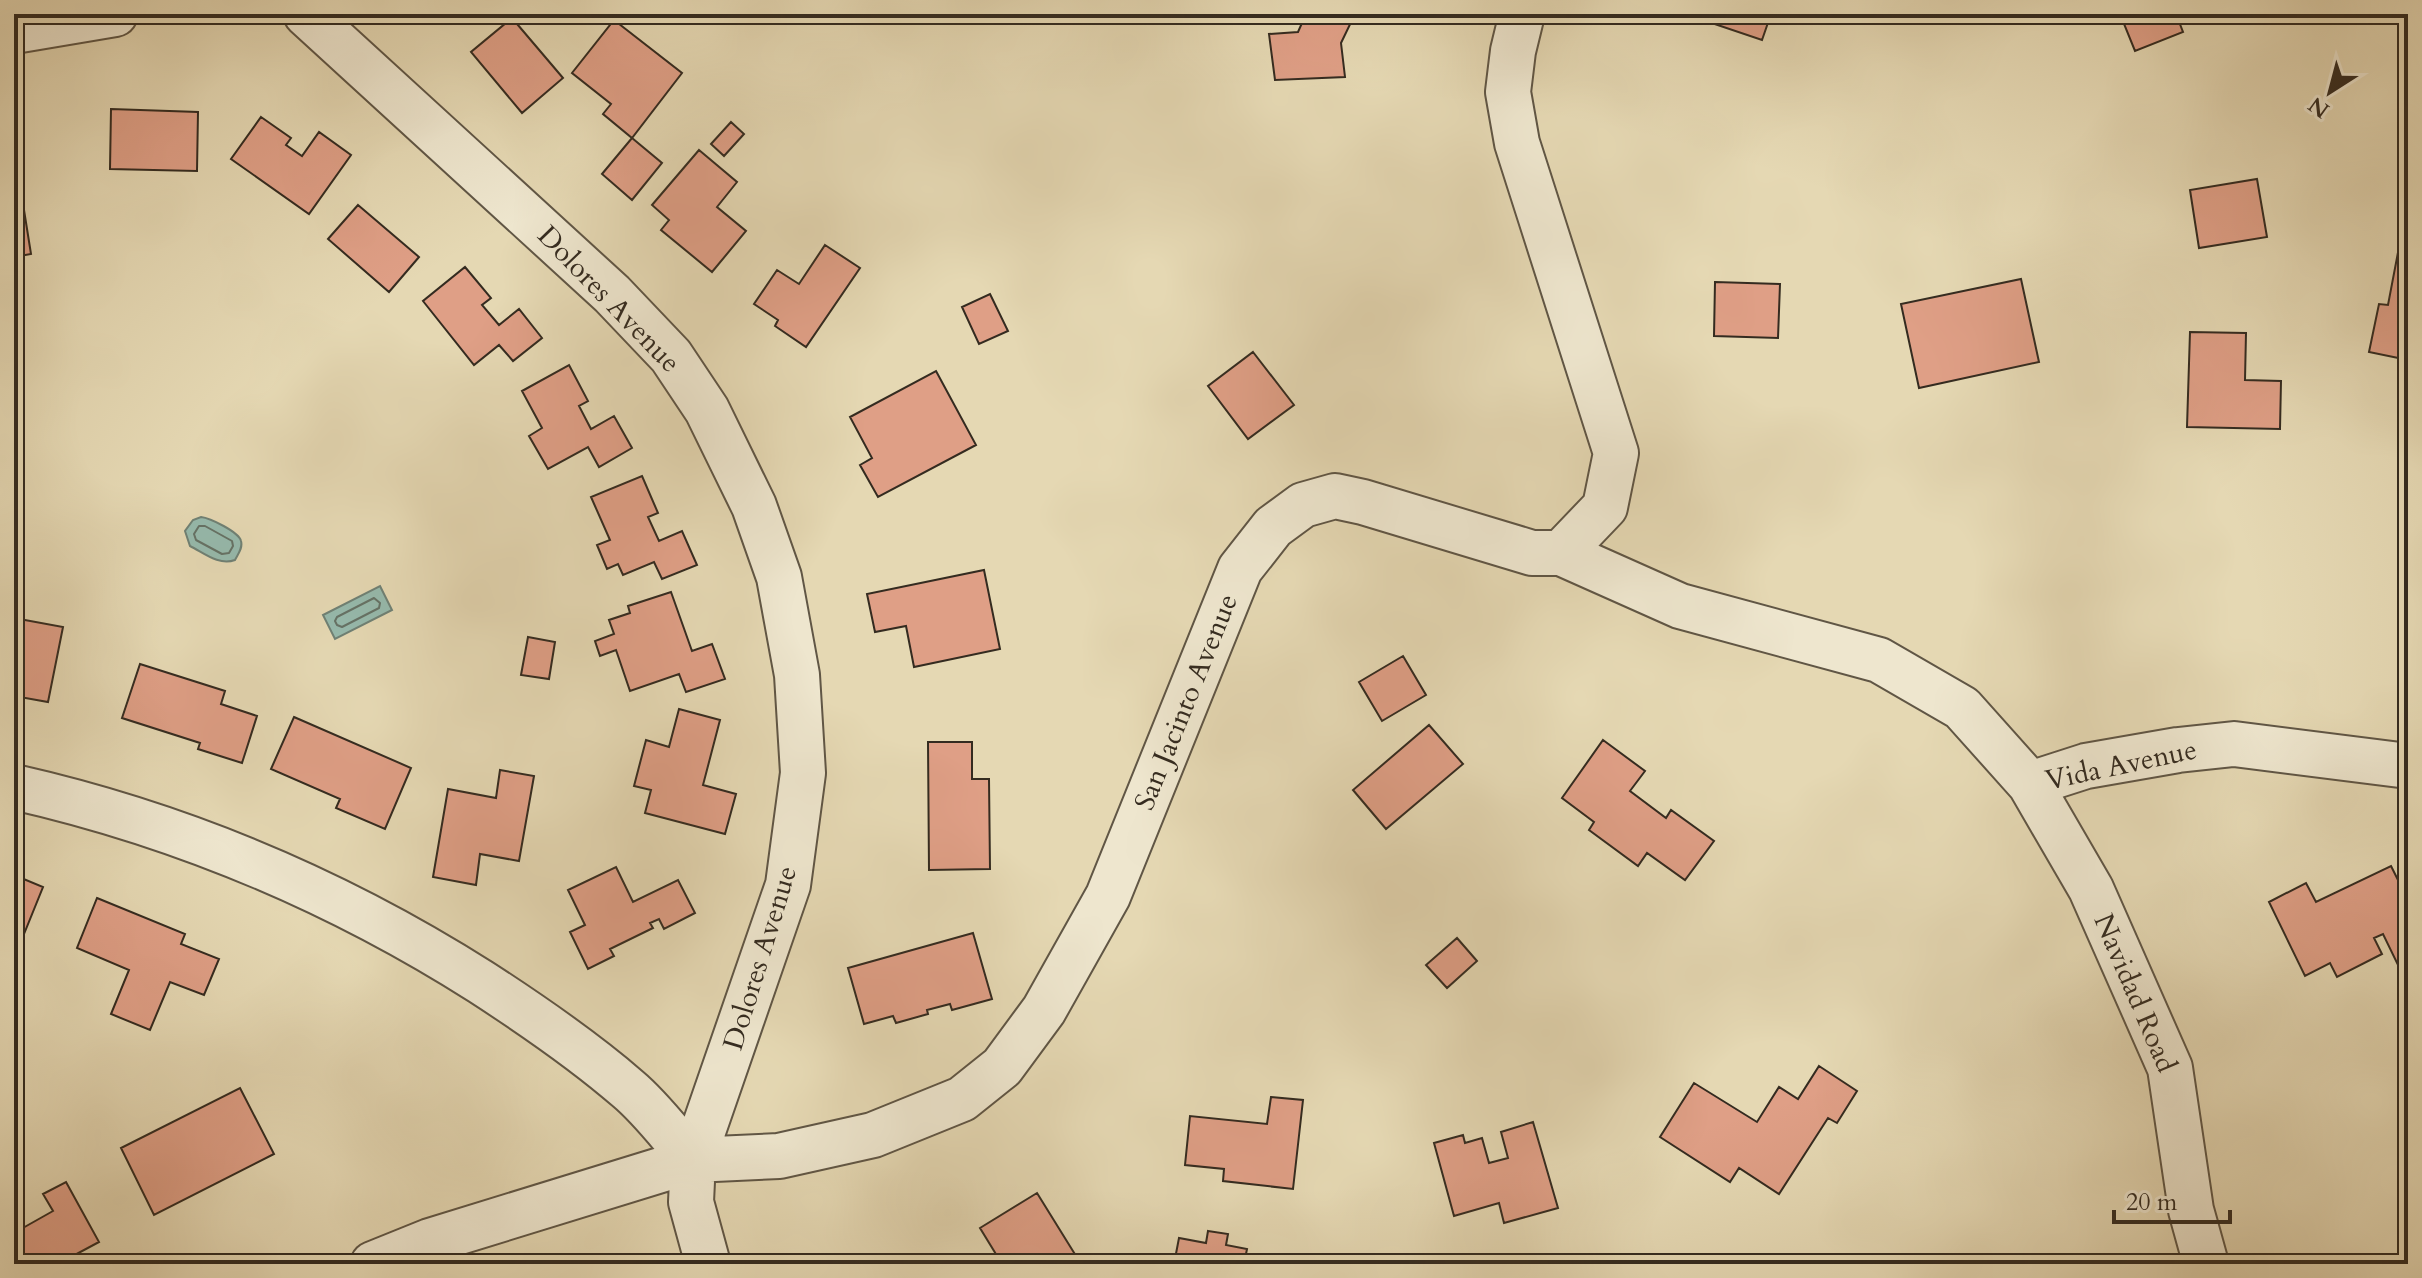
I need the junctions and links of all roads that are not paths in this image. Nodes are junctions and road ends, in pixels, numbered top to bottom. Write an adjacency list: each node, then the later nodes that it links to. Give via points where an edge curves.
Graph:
1 (115, 14): 4 (street)
2 (306, 14): 9 (street, Dolores Avenue, via 612,294 671,356 707,410 754,506 779,577 797,675 803,773 788,885)
3 (1522, 14): 5 (street, via 1508,92 1517,143 1616,453 1605,507)
4 (14, 31)
5 (1561, 553): 7 (street, Vida Avenue, via 1680,606 1879,660 1962,708); 9 (street, San Jacinto Avenue, via 1532,553 1335,496 1303,505 1273,527 1240,569 1108,896 1044,1010 1002,1067 962,1099 873,1135 779,1156)
6 (2408, 766): 7 (street, Vida Avenue, via 2234,744 2086,766)
7 (2030, 784): 12 (street, Navidad Road, via 2091,889 2170,1068 2191,1210)
8 (14, 787): 9 (street, via 197,839 313,888 424,946 531,1014 630,1090)
9 (693, 1160): 10 (street, San Jacinto Avenue, via 430,1241); 11 (street, Dolores Avenue, via 691,1202)
10 (373, 1264)
11 (708, 1264)
12 (2206, 1264)

